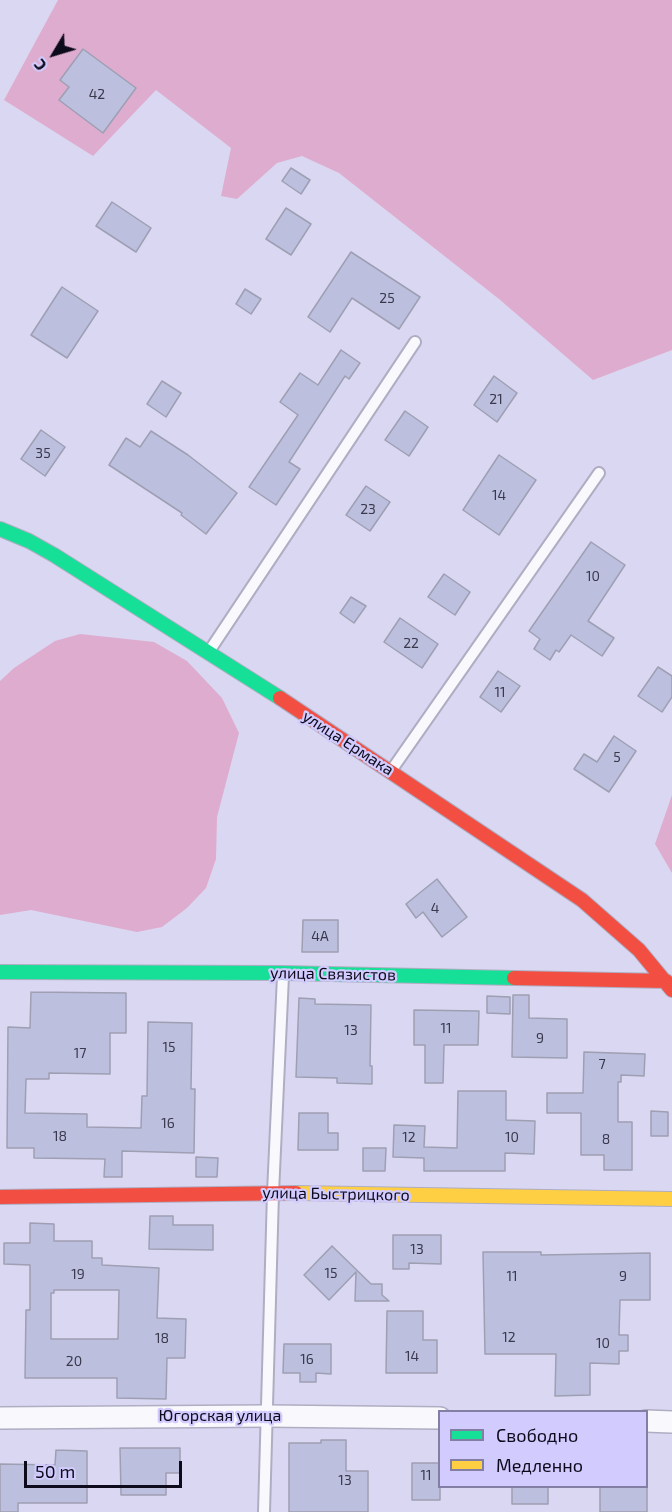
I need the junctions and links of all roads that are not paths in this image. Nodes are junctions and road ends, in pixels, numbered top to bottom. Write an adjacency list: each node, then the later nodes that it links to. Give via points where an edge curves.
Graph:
1 (415, 342): 4 (lane)
2 (599, 473): 5 (lane)
3 (0, 529): 4 (street, улица Ермака, via 54,555)
4 (209, 652): 5 (street, улица Ермака)
5 (391, 771): 8 (street, улица Ермака, via 582,900 639,950)
6 (0, 972): 7 (street, улица Связистов)
7 (283, 974): 8 (street, улица Связистов); 9 (lane)
8 (669, 986)
9 (273, 1193): 10 (street, улица Быстрицкого); 11 (street, улица Быстрицкого); 12 (lane)
10 (0, 1197)
11 (672, 1199)
12 (267, 1416): 13 (street, Югорская улица); 14 (street, Югорская улица); 17 (lane)
13 (0, 1418)
14 (438, 1418)
15 (648, 1421): 16 (street)
16 (672, 1422)
17 (264, 1512)

